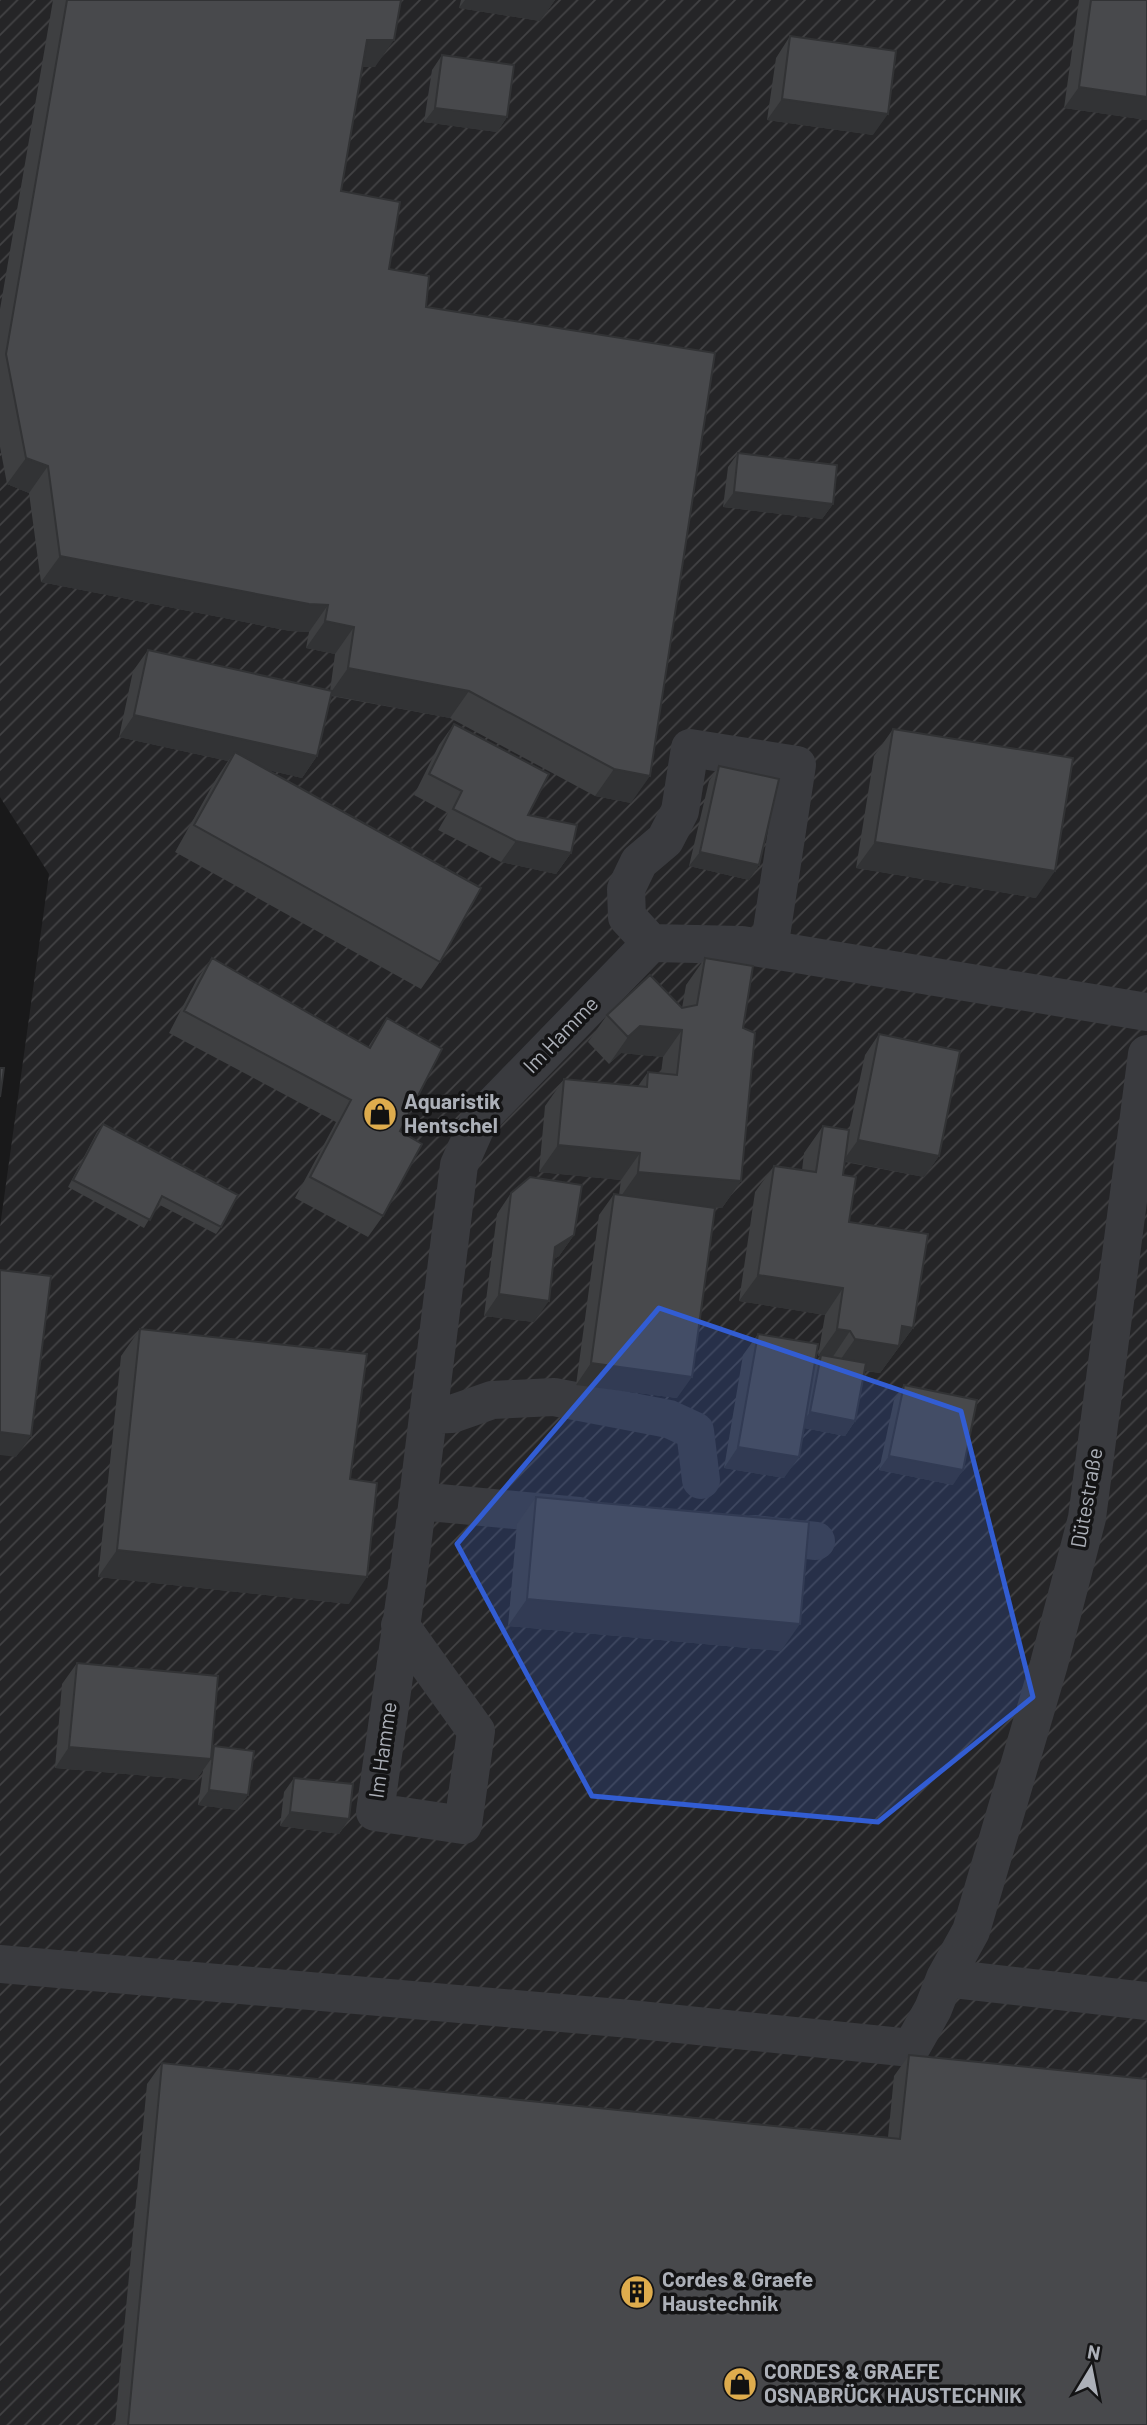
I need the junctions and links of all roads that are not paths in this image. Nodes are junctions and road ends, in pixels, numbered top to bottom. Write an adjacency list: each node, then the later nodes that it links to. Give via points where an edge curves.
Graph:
1 (651, 943): 2 (street); 2 (street, via 627,917 626,889 639,863 665,840 680,811 690,748 797,765); 5 (street, Im Hamme, via 479,1119 460,1165)
2 (769, 949): 3 (street)
3 (1147, 1012)
4 (1147, 1054): 13 (street, Dütestraße, via 1087,1518 971,1931)
5 (429, 1415): 6 (street, via 452,1414 492,1400 554,1397 668,1419 695,1431); 7 (street, Im Hamme)
6 (701, 1480)
7 (418, 1501): 8 (street); 11 (street, Im Hamme)
8 (610, 1519)
9 (720, 1530): 10 (street)
10 (816, 1541)
11 (400, 1625): 11 (street, Im Hamme, via 375,1812 463,1825 476,1731)
12 (0, 1964): 13 (street, Dütestraße, via 911,2048)
13 (945, 1978): 14 (street)
14 (1147, 2001)

